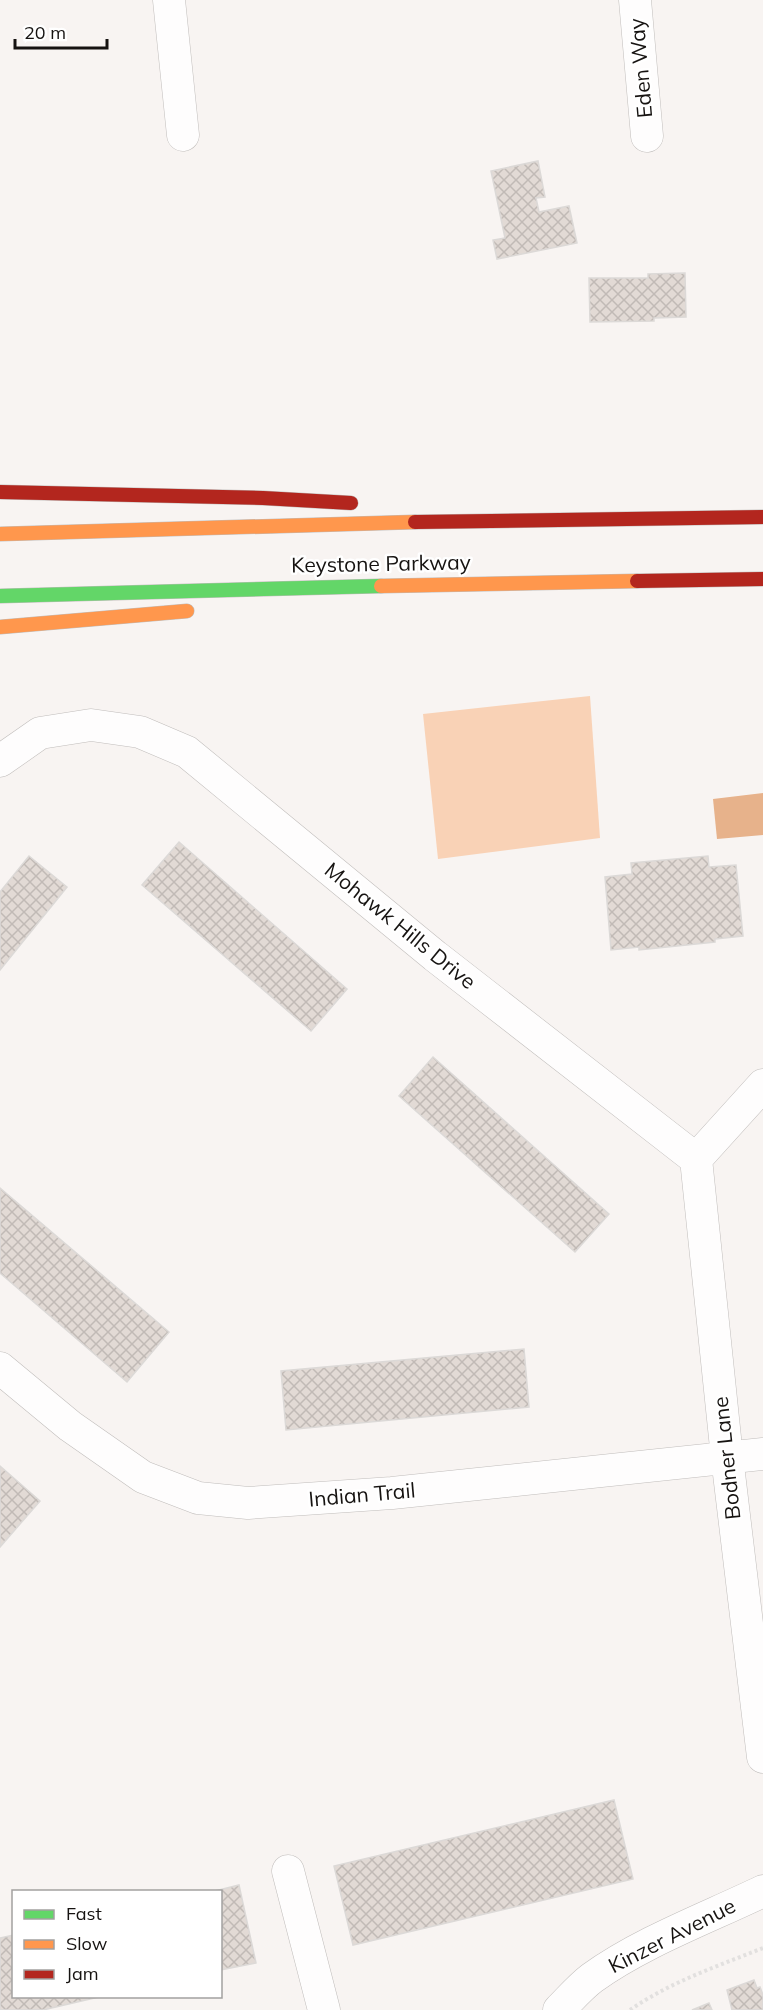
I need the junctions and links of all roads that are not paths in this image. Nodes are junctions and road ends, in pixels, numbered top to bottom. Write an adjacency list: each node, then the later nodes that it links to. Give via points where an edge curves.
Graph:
1 (169, 0): 3 (street)
2 (635, 0): 4 (street, Eden Way)
3 (183, 135)
4 (647, 136)
5 (0, 492): 6 (highway, via 263,498)
6 (369, 505)
7 (428, 508): 9 (highway)
8 (763, 517): 9 (highway, Keystone Parkway)
9 (580, 518): 10 (highway, Keystone Parkway)
10 (0, 534)
11 (763, 579): 12 (highway, Keystone Parkway)
12 (577, 582): 13 (highway, Keystone Parkway); 14 (highway)
13 (0, 597)
14 (305, 602)
15 (198, 610): 16 (highway)
16 (0, 627)
17 (0, 761): 19 (street, Mohawk Hills Drive, via 40,733 91,725 140,732 187,752 435,956)
18 (763, 1085): 19 (street)
19 (696, 1160): 22 (street, Bodner Lane)
20 (0, 1368): 22 (street, Indian Trail, via 69,1426 143,1477 198,1498 248,1503 392,1493)
21 (763, 1454): 22 (street, Indian Trail)
22 (727, 1457): 23 (street, Bodner Lane)
23 (763, 1757)
24 (288, 1871): 26 (street)
25 (763, 1891): 27 (street, Kinzer Avenue, via 616,1962 589,1980)
26 (324, 2010)
27 (559, 2010)

